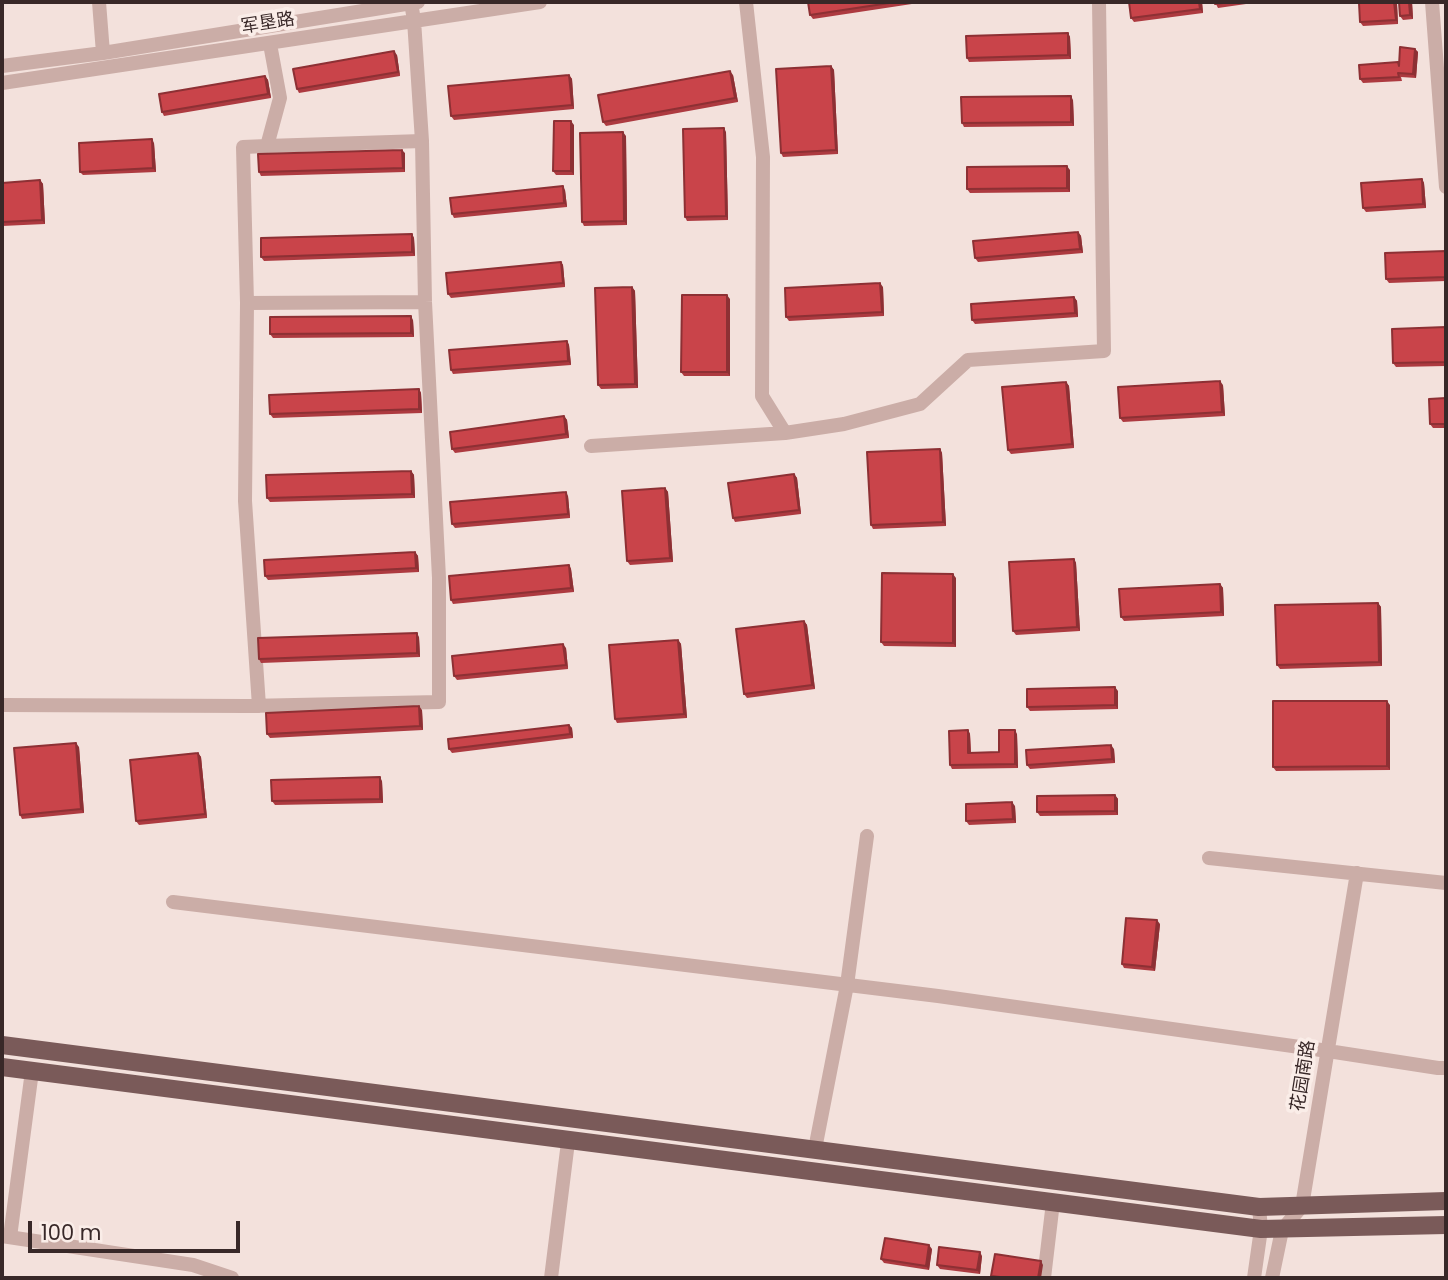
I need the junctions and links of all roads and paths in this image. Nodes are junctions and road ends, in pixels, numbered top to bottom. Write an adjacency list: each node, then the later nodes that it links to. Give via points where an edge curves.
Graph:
1 (99, 2): 9 (street)
2 (414, 2): 7 (street); 9 (street, 军垦路)
3 (540, 2): 7 (street, 军垦路)
4 (747, 2): 17 (street, via 763,157 762,396)
5 (1098, 2): 17 (street, via 1104,351 968,360 920,404 844,424)
6 (1432, 2): 14 (street)
7 (414, 20): 8 (street, 军垦路); 12 (street)
8 (270, 44): 11 (street, 军垦路); 13 (street, via 279,98)
9 (103, 53): 10 (street, 军垦路)
10 (2, 66)
11 (2, 83)
12 (422, 141): 13 (street); 15 (street)
13 (267, 146): 16 (street, via 243,147)
14 (1446, 187)
15 (425, 302): 16 (street); 20 (street, via 439,578 439,702)
16 (247, 303): 20 (street, via 245,501)
17 (785, 433): 18 (street)
18 (592, 446)
19 (2, 705): 20 (street)
20 (259, 706)
21 (867, 836): 26 (street)
22 (1209, 858): 23 (street)
23 (1357, 873): 24 (street); 28 (street, 花园南路)
24 (1446, 883)
25 (173, 902): 26 (street)
26 (847, 985): 28 (street); 33 (street)
27 (2, 1045): 33 (main road)
28 (1328, 1051): 30 (street); 36 (street, 花园南路)
29 (2, 1067): 31 (main road)
30 (1446, 1068)
31 (32, 1071): 32 (main road); 41 (street)
32 (568, 1142): 35 (main road); 43 (street)
33 (815, 1149): 37 (main road)
34 (1446, 1201): 36 (main road)
35 (1053, 1202): 39 (main road); 44 (street)
36 (1302, 1206): 37 (main road); 40 (street)
37 (1259, 1207): 39 (street)
38 (1446, 1225): 40 (main road)
39 (1261, 1229): 40 (main road); 45 (street)
40 (1282, 1230): 46 (street)
41 (6, 1236): 42 (street, via 193,1265)
42 (232, 1278)
43 (551, 1278)
44 (1044, 1278)
45 (1254, 1278)
46 (1272, 1278)

